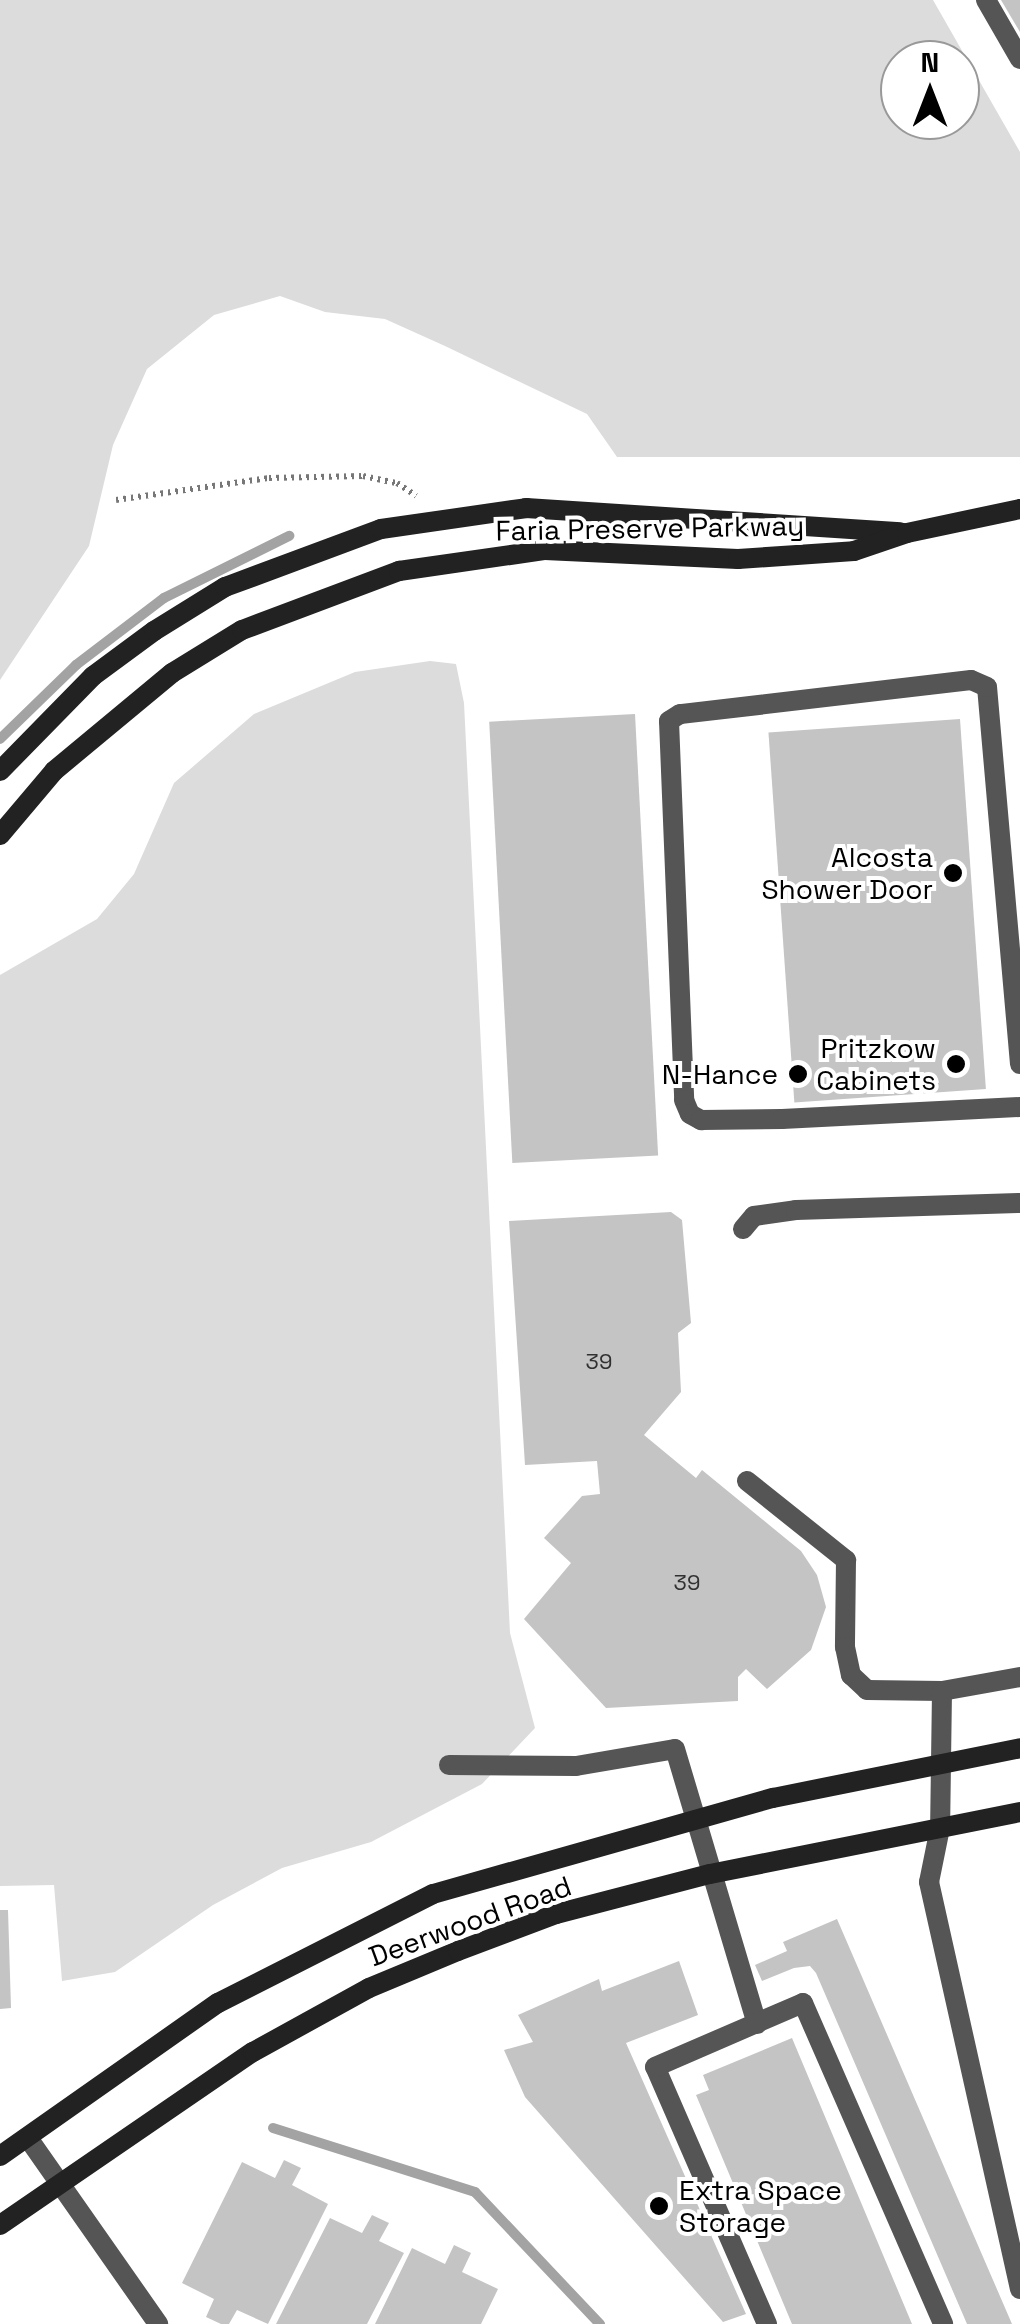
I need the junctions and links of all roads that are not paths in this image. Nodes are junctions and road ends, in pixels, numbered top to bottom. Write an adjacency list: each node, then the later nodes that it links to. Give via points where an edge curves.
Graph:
1 (986, 0): 2 (street)
2 (1020, 58)
3 (1020, 510): 4 (street, Faria Preserve Parkway)
4 (907, 533): 5 (street, Faria Preserve Parkway, via 606,509 446,516 364,534 225,587 93,676); 6 (street, Faria Preserve Parkway, via 854,551 738,558 544,550 464,558 316,598 242,630 111,718)
5 (0, 771)
6 (0, 835)
7 (1020, 1064): 8 (street, via 987,687 971,680 680,714 669,721 684,1100 701,1120)
8 (1020, 1107)
9 (1020, 1202): 10 (street, via 796,1210 754,1216)
10 (743, 1229)
11 (747, 1481): 13 (street, via 846,1560 851,1675 867,1690)
12 (1020, 1677): 13 (street)
13 (942, 1691): 15 (street)
14 (1020, 1748): 15 (street, Deerwood Road)
15 (943, 1760): 18 (street, Deerwood Road); 19 (street)
16 (449, 1765): 18 (street, via 576,1766 675,1748)
17 (1020, 1812): 19 (street, Deerwood Road)
18 (700, 1818): 20 (street); 22 (street, Deerwood Road, via 433,1894 218,2003)
19 (940, 1828): 20 (street, Deerwood Road); 26 (street, via 929,1882)
20 (710, 1874): 21 (street); 24 (street, Deerwood Road, via 556,1914 369,1988 252,2052)
21 (757, 2024): 28 (street, via 654,2067); 29 (street, via 803,2003)
22 (28, 2138): 23 (street, Deerwood Road); 24 (street)
23 (0, 2156)
24 (58, 2186): 25 (street, Deerwood Road); 27 (street)
25 (0, 2226)
26 (1020, 2289)
27 (158, 2324)
28 (767, 2324)
29 (942, 2324)

